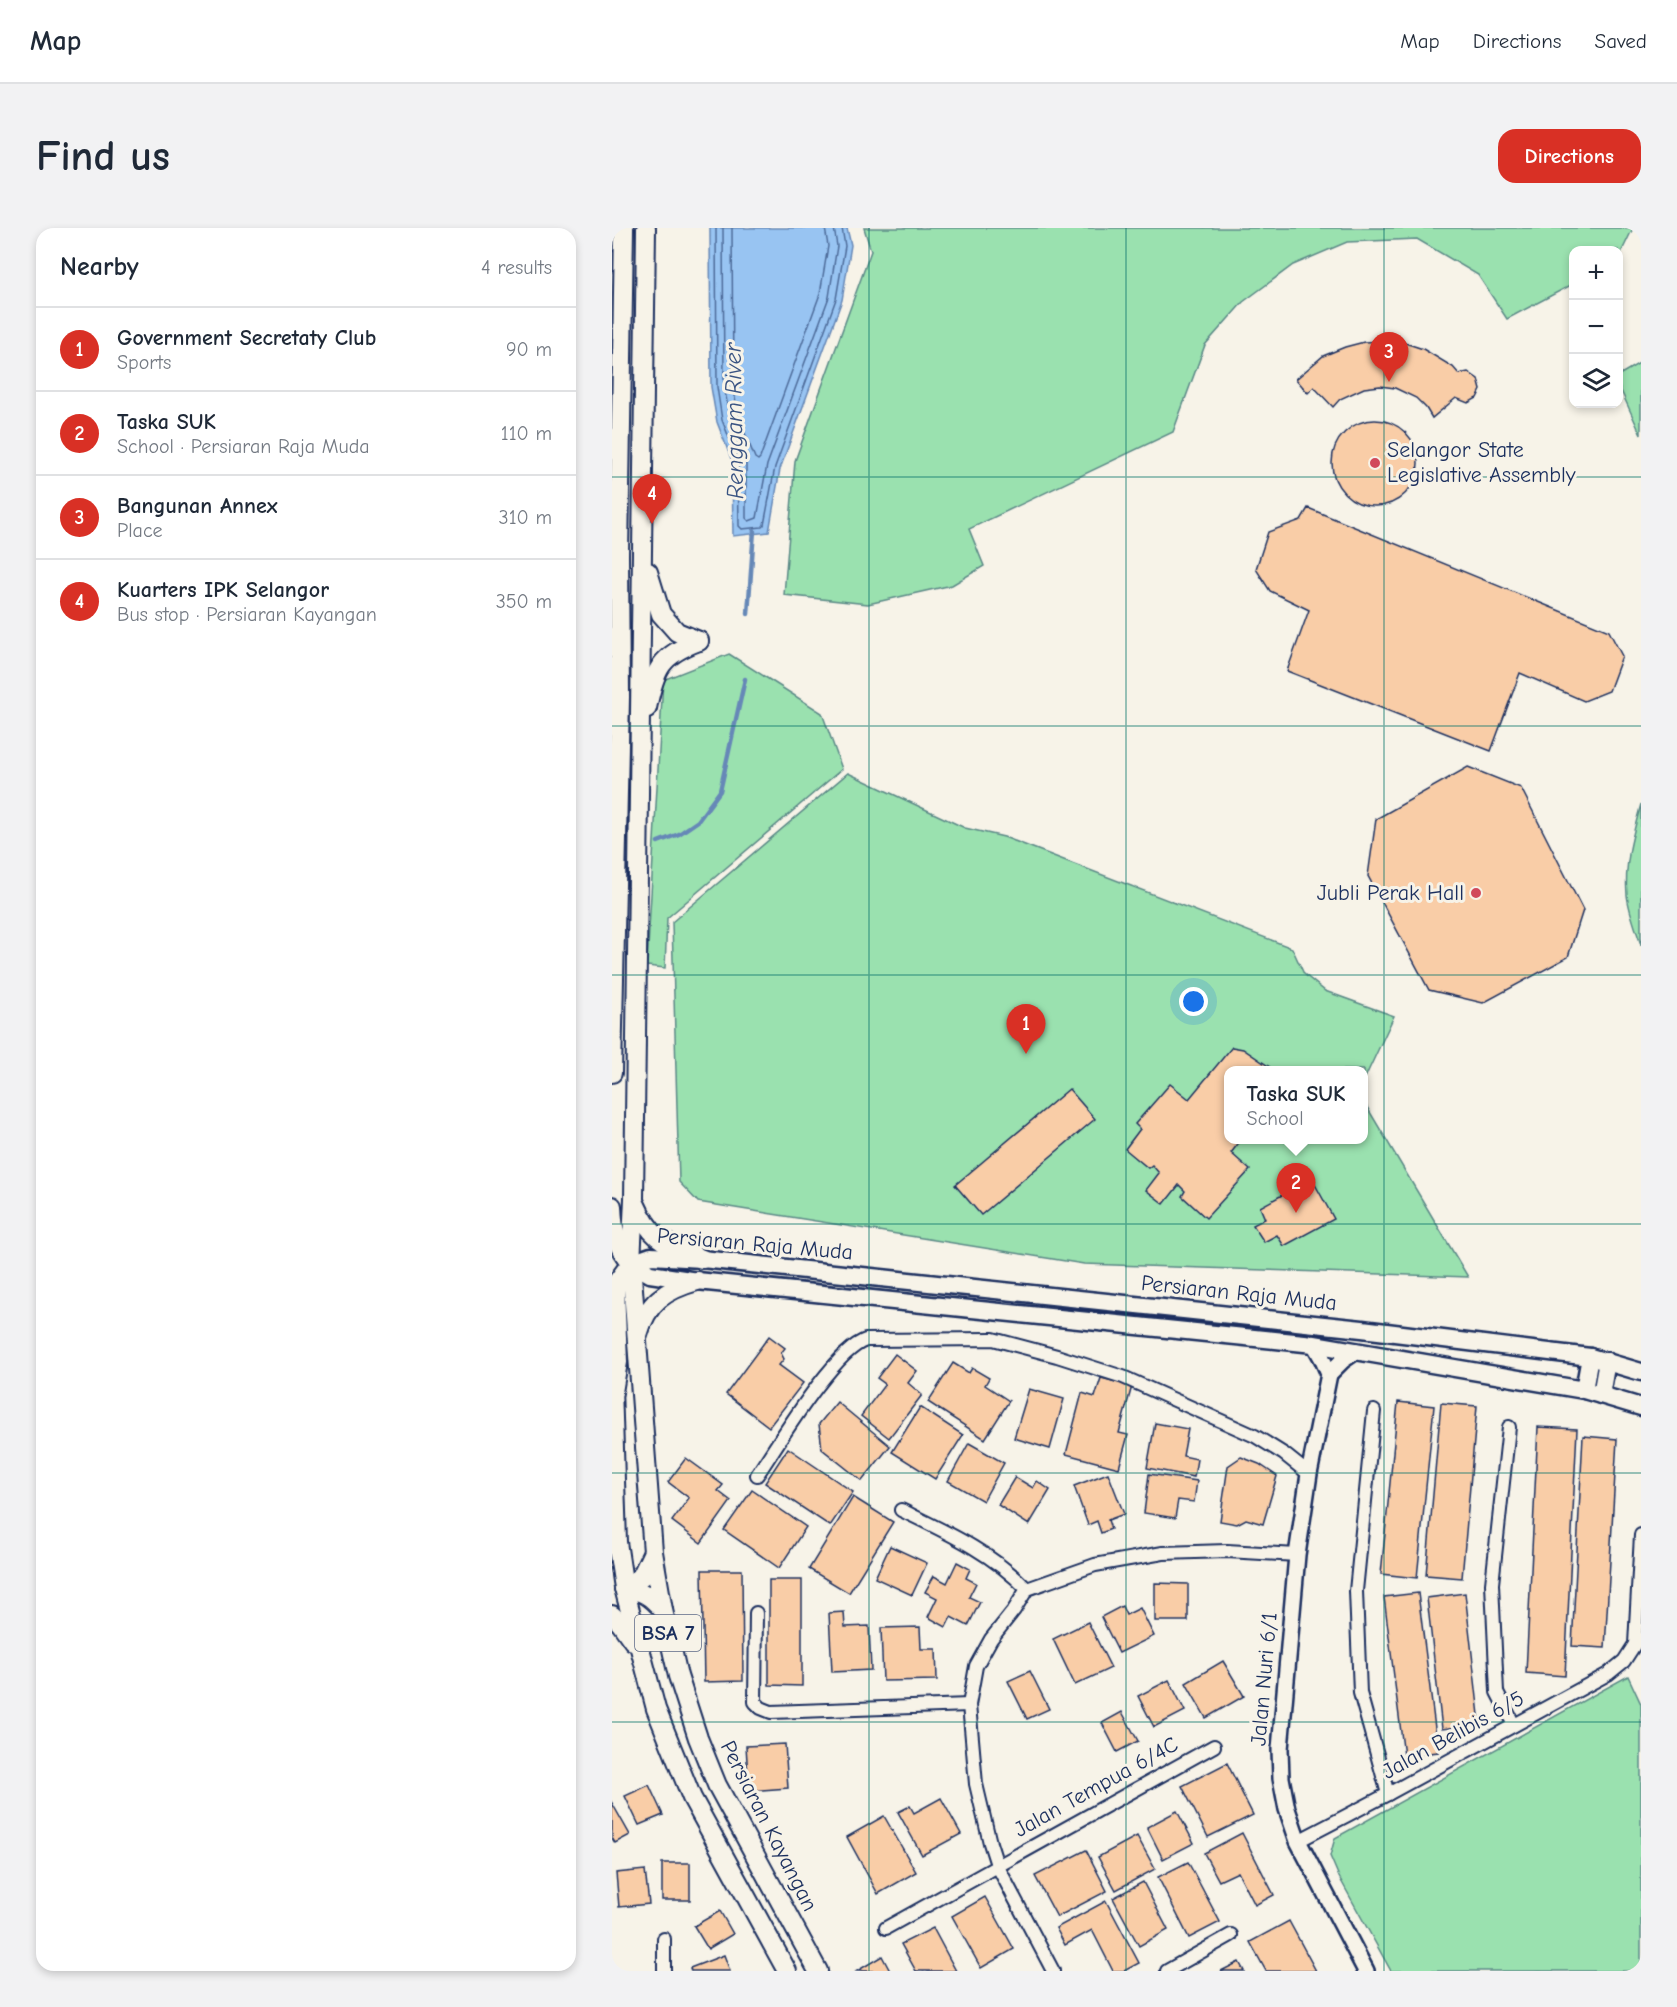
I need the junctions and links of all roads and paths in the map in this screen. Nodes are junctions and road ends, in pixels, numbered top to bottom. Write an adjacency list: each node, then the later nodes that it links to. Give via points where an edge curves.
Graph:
1 (624, 228): 3 (main road)
2 (646, 228): 4 (main road, Persiaran Kayangan / BSA 7)
3 (619, 555): 5 (main road); 6 (main road)
4 (643, 555): 7 (main road, Persiaran Kayangan / BSA 7); 10 (main road, via 661,614 677,632 699,641 665,659 653,683)
5 (612, 585)
6 (616, 637): 7 (street); 9 (main road)
7 (640, 638): 10 (main road, Persiaran Kayangan / BSA 7)
8 (612, 673): 9 (main road)
9 (620, 697): 11 (main road)
10 (639, 746): 12 (main road, Persiaran Kayangan / BSA 7)
11 (612, 1073)
12 (633, 1199): 14 (main road, via 654,1235); 15 (main road, Persiaran Kayangan / BSA 7)
13 (612, 1206): 15 (main road, BSA 7, via 615,1237)
14 (702, 1259): 15 (main road, Persiaran Raja Muda, via 651,1256); 20 (main road, Persiaran Raja Muda)
15 (631, 1263): 16 (main road, Persiaran Raja Muda, via 650,1274); 17 (main road, Persiaran Kayangan / BSA 7); 26 (main road, BSA 7, via 615,1290 618,1362)
16 (697, 1281): 17 (main road, via 678,1287 654,1303 642,1321); 18 (main road, Persiaran Raja Muda)
17 (637, 1339): 36 (main road, Persiaran Kayangan / BSA 7)
18 (1314, 1344): 19 (main road, Persiaran Raja Muda); 23 (street)
19 (1356, 1352): 23 (street); 25 (main road, Persiaran Raja Muda)
20 (1590, 1357): 21 (main road, Persiaran Raja Muda); 25 (main road)
21 (1607, 1361): 22 (main road, Persiaran Raja Muda); 27 (main road)
22 (1641, 1372)
23 (1329, 1374): 31 (street, Jalan Nuri 6/1)
24 (612, 1387): 26 (main road, BSA 7)
25 (1584, 1390): 27 (main road, Persiaran Raja Muda)
26 (613, 1392): 35 (main road, BSA 7)
27 (1601, 1395): 28 (main road, Persiaran Raja Muda)
28 (1641, 1407)
29 (1374, 1412): 48 (street, via 1356,1618 1360,1693)
30 (1509, 1427): 46 (street, via 1492,1584 1497,1692)
31 (1309, 1474): 32 (street, via 1255,1436 1123,1377 993,1339 858,1342 832,1366); 37 (street, Jalan Nuri 6/1)
32 (757, 1475)
33 (901, 1510): 40 (street, via 988,1555)
34 (1641, 1535): 46 (street, Jalan Belibis 6/5, via 1635,1644 1624,1661 1608,1674)
35 (617, 1542): 38 (main road); 39 (main road, BSA 7)
36 (652, 1552): 39 (main road, via 641,1577); 41 (main road, Persiaran Kayangan / BSA 7)
37 (1297, 1554): 40 (street, via 1163,1553 1095,1565); 49 (street, Jalan Nuri 6/1, via 1280,1749 1287,1809)
38 (612, 1564)
39 (618, 1589): 41 (main road, via 644,1592); 44 (main road, BSA 7)
40 (1027, 1589): 45 (street, via 990,1639 976,1666)
41 (663, 1610): 56 (main road, Persiaran Kayangan / BSA 7, via 678,1676 717,1785)
42 (756, 1613): 45 (street, via 755,1702 761,1708 771,1712)
43 (612, 1615): 44 (main road)
44 (642, 1656): 55 (main road, BSA 7, via 656,1709 692,1798)
45 (969, 1705): 50 (street, via 976,1784)
46 (1514, 1725): 48 (street, Jalan Belibis 6/5)
47 (1214, 1746): 50 (street, Jalan Tempua 6/4C)
48 (1388, 1794): 49 (street, Jalan Belibis 6/5)
49 (1298, 1840): 59 (street, Jalan Nuri 6/1)
50 (997, 1865): 51 (street, Jalan Tempua 6/4C); 57 (street)
51 (886, 1928)
52 (1232, 1935): 58 (street)
53 (664, 1939): 54 (street)
54 (664, 1971)
55 (787, 1971)
56 (818, 1971)
57 (1053, 1971)
58 (1167, 1971)
59 (1366, 1971)

